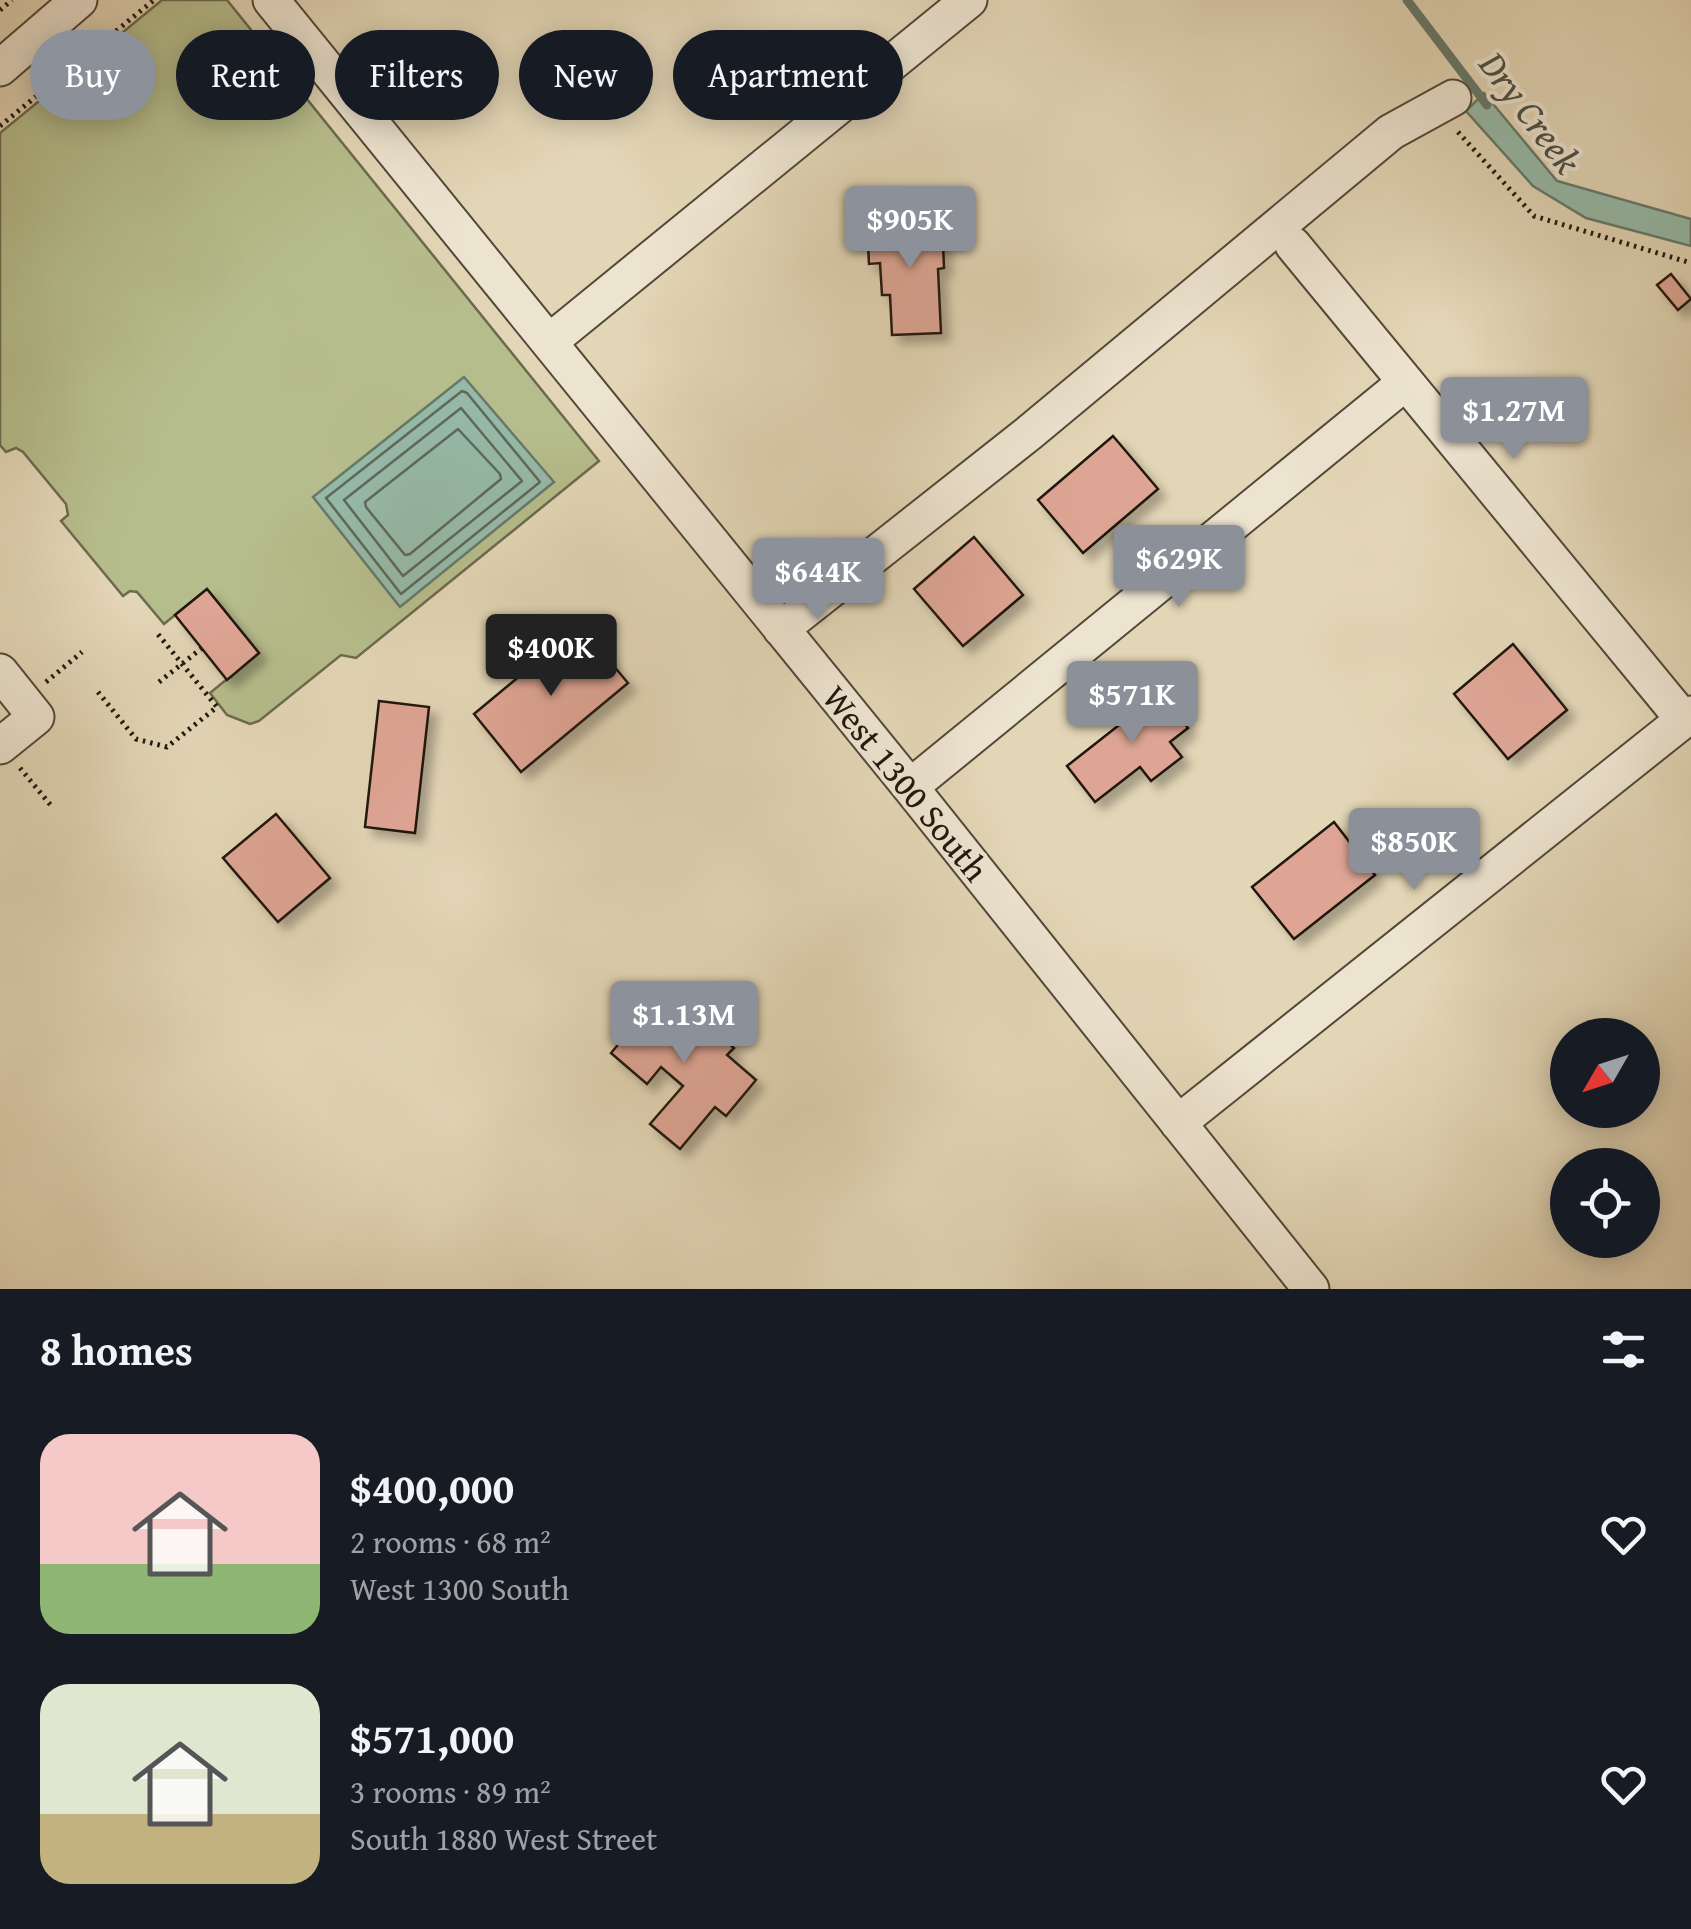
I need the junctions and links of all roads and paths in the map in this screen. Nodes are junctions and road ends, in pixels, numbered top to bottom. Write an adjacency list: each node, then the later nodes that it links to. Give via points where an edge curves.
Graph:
1 (12, 0): 6 (path)
2 (79, 0): 7 (street)
3 (154, 0): 9 (path)
4 (271, 0): 12 (street, West 1300 South)
5 (970, 0): 12 (street)
6 (0, 10)
7 (0, 68)
8 (1453, 112): 11 (path, via 1534,216); 14 (street, via 1391,132 1030,433)
9 (0, 126)
10 (1293, 246): 13 (street)
11 (1691, 263)
12 (549, 342): 14 (street, West 1300 South)
13 (1406, 382): 23 (street); 25 (street)
14 (781, 629): 25 (street, West 1300 South)
15 (157, 633): 18 (path)
16 (202, 648): 18 (path)
17 (82, 652): 21 (path)
18 (182, 664): 20 (path); 22 (path, via 217,707 167,747 136,740)
19 (0, 672): 24 (street, via 36,716)
20 (159, 682)
21 (35, 690)
22 (98, 692)
23 (1688, 717): 27 (street)
24 (7, 753): 26 (path)
25 (910, 787): 27 (street, West 1300 South)
26 (53, 808)
27 (1178, 1123): 28 (street, West 1300 South)
28 (1311, 1289)

